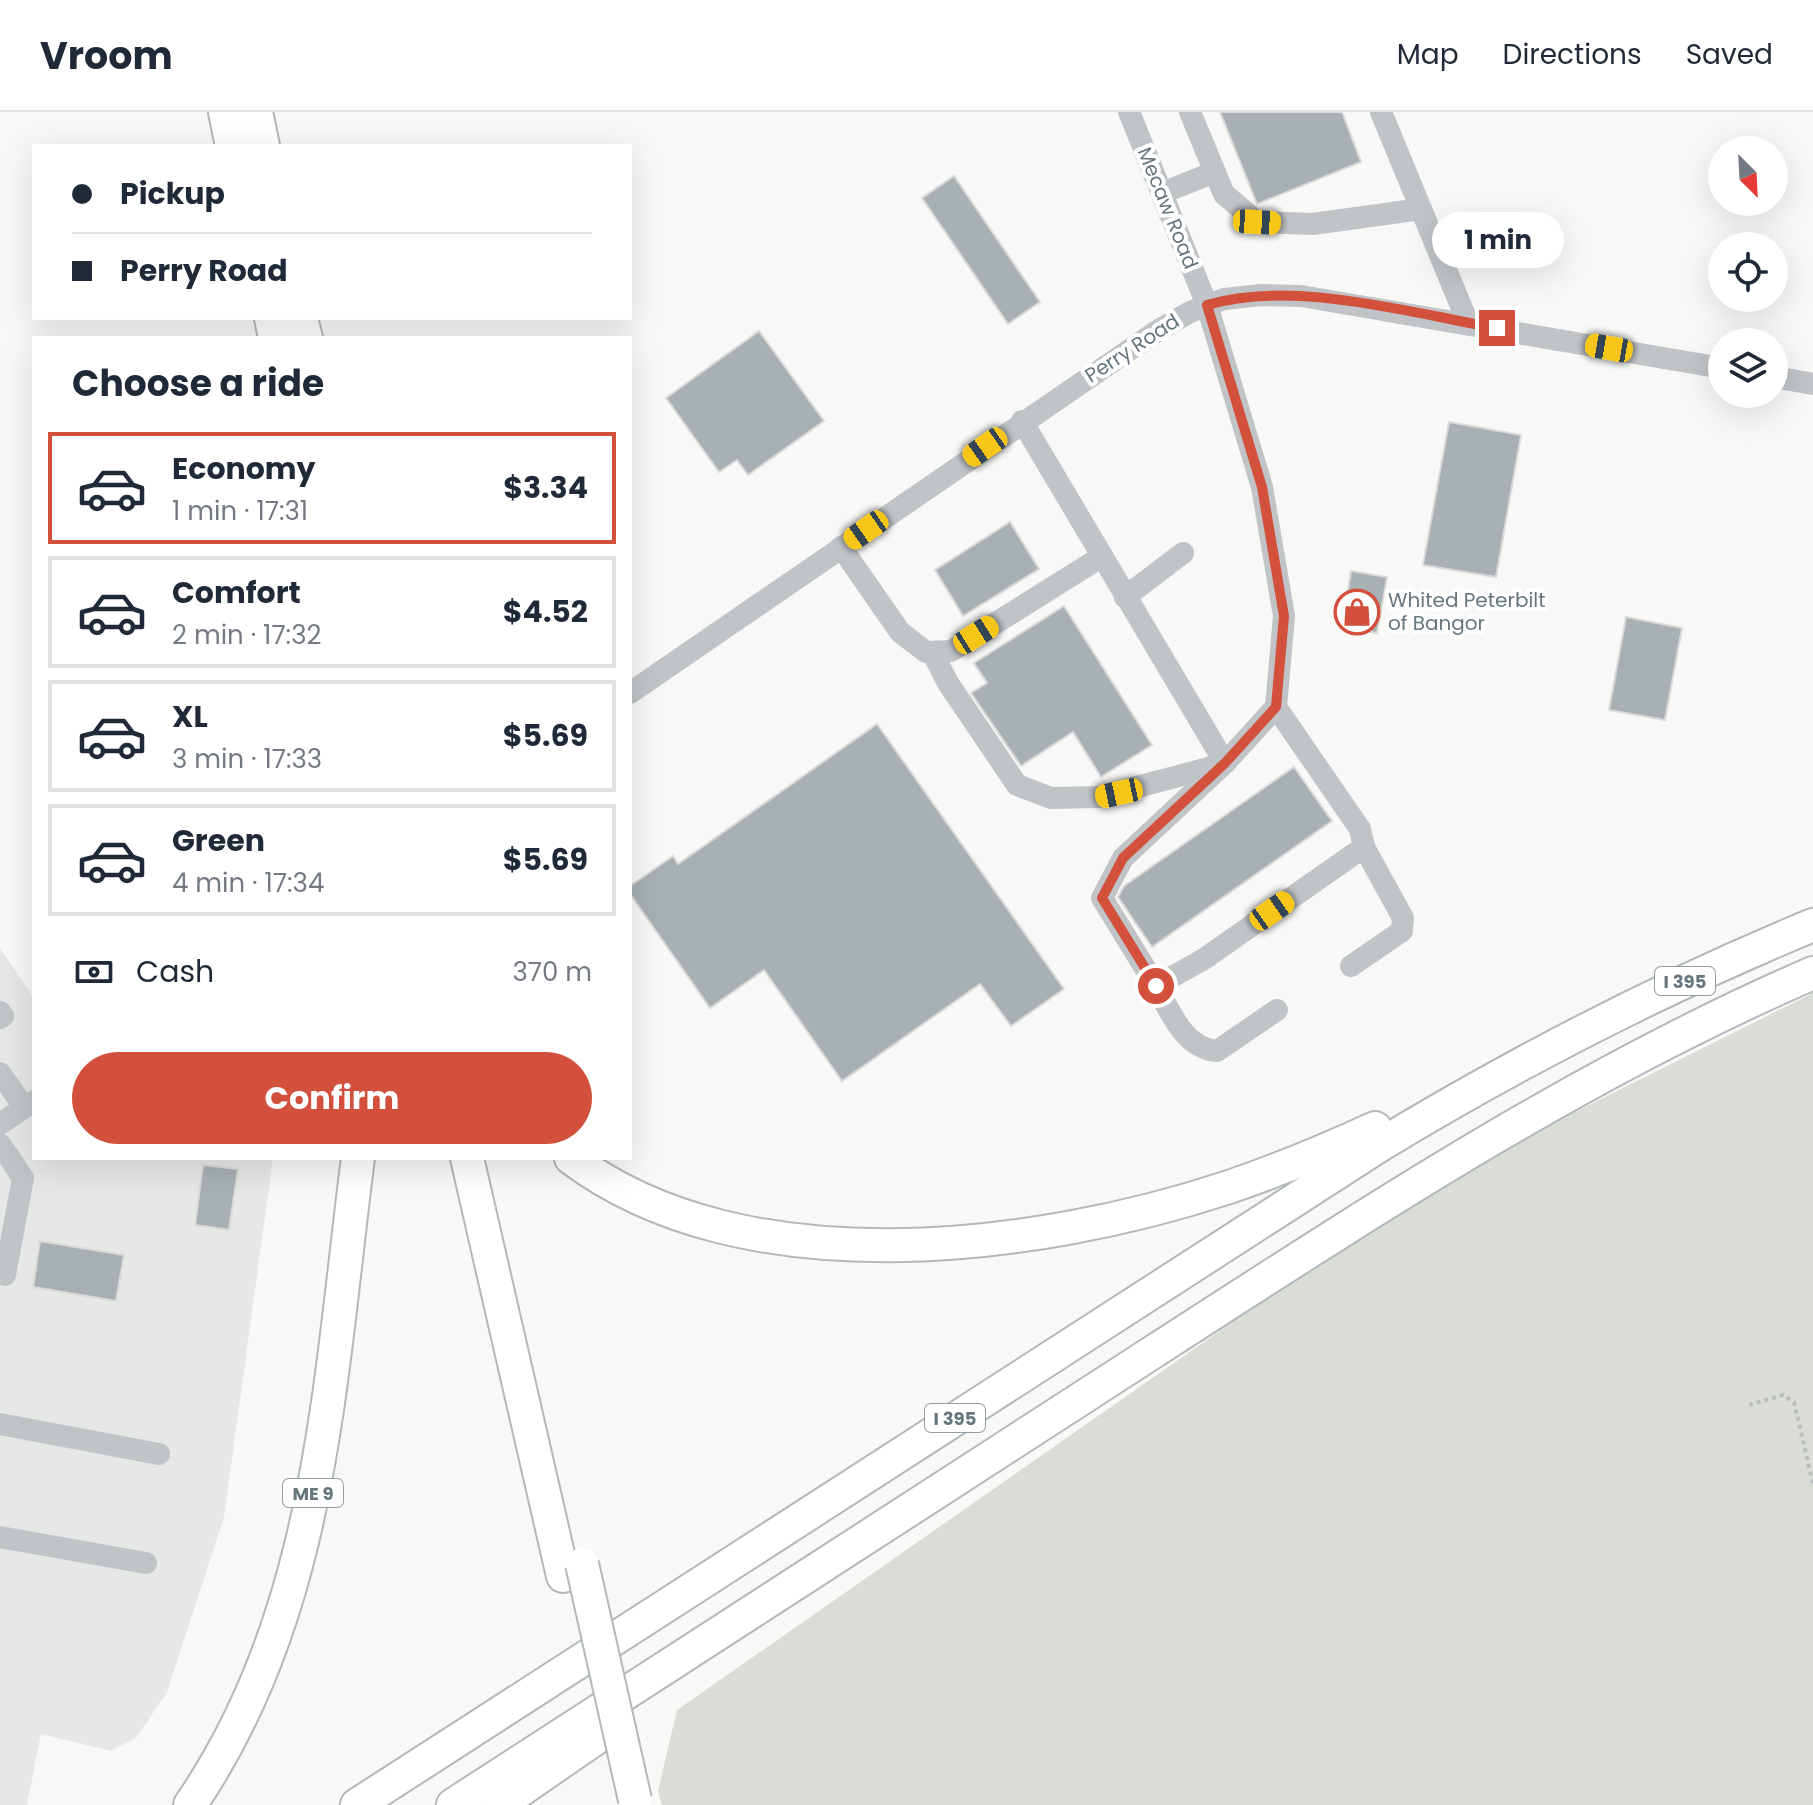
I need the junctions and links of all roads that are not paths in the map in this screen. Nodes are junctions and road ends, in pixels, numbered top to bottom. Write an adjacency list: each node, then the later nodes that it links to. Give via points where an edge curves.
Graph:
1 (225, 112): 6 (highway)
2 (256, 112): 7 (highway)
3 (1129, 112): 9 (street, Mecaw Road)
4 (1190, 112): 8 (street)
5 (1381, 112): 10 (street)
6 (232, 144)
7 (263, 144)
8 (1215, 172): 9 (street); 10 (street, via 1224,194 1257,222 1313,224)
9 (1162, 193): 11 (street, Mecaw Road)
10 (1421, 209): 12 (street)
11 (1207, 305): 12 (street, Perry Road, via 1242,296 1301,296); 16 (street, Perry Road, via 1157,331); 23 (street, Mecaw Road, via 1262,487 1284,616)
12 (1468, 323): 13 (street, Perry Road)
13 (1708, 366)
14 (1788, 380): 15 (street)
15 (1813, 384)
16 (1022, 421): 17 (street, Perry Road); 19 (street)
17 (841, 547): 21 (street, via 900,632); 22 (street, Perry Road)
18 (1183, 553): 20 (street)
19 (1101, 557): 20 (street); 21 (street, via 951,651)
20 (1125, 597): 24 (street)
21 (932, 652): 24 (street, via 1017,785 1051,798 1099,797)
22 (632, 692)
23 (1276, 707): 24 (street); 25 (street, via 1360,829)
24 (1225, 763): 29 (street, via 1123,858 1102,898)
25 (1364, 847): 27 (street, via 1403,918 1402,931); 29 (street, via 1204,959)
26 (1813, 925): 31 (highway, I 395)
27 (1351, 966)
28 (1813, 973): 46 (highway, I 395, via 1641,1055 1480,1145)
29 (1156, 986): 30 (street, via 1185,1036 1202,1050 1217,1051)
30 (1277, 1010)
31 (1560, 1043): 39 (highway, via 1238,1184 1105,1220 992,1238 868,1243 747,1232 650,1202); 49 (highway, I 395, via 1321,1181)
32 (0, 1073): 33 (street)
33 (29, 1104): 34 (street)
34 (0, 1124)
35 (0, 1144): 40 (street, via 23,1178)
36 (358, 1160): 48 (highway, ME 9, via 318,1463 300,1558 256,1691)
37 (468, 1160): 45 (highway)
38 (490, 1160): 45 (highway)
39 (574, 1160)
40 (5, 1275)
41 (0, 1424): 42 (street)
42 (159, 1454)
43 (0, 1537): 44 (street)
44 (146, 1563)
45 (572, 1570): 47 (highway)
46 (787, 1589): 50 (highway, I 395); 51 (highway, via 694,1667)
47 (629, 1803)
48 (190, 1805)
49 (357, 1805)
50 (453, 1805)
51 (499, 1805)

